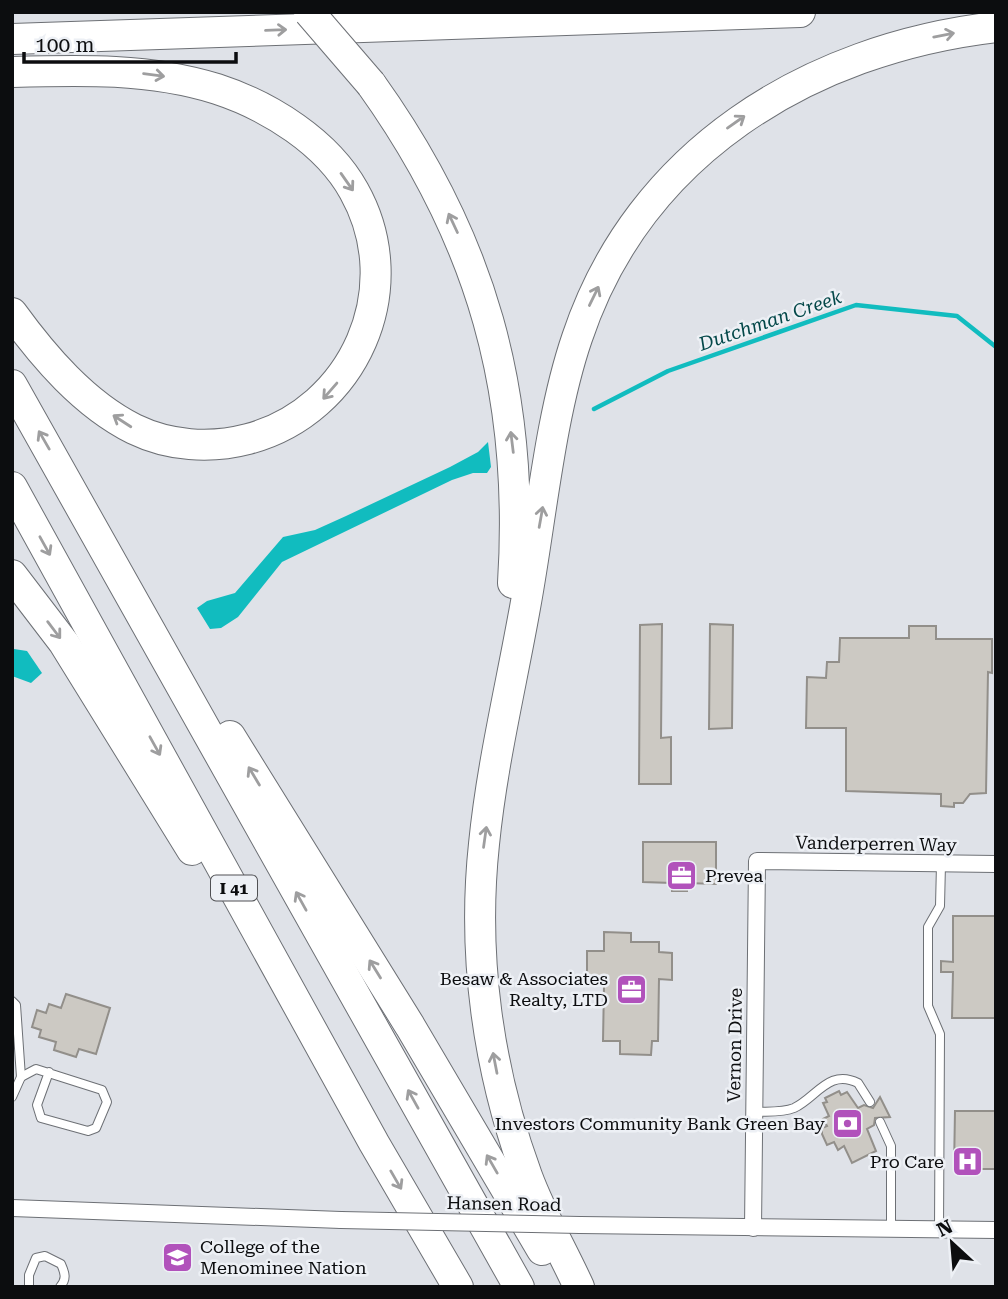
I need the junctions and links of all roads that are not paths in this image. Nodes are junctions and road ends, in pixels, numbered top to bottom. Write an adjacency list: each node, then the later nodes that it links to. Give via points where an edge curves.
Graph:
1 (309, 12): 11 (highway, one-way to 1, bridge, via 512,591 515,482 505,383 487,316 454,222 419,156 371,84)
2 (800, 12): 4 (highway, one-way to 2)
3 (996, 27): 11 (highway, one-way to 3, via 576,342 605,272 641,215 684,165 725,130 803,81 903,44)
4 (12, 39)
5 (12, 72): 6 (highway, one-way to 6, via 97,70 166,77 218,89 258,107 301,133 330,158 353,189 368,223 377,282 360,349 322,400 280,428 234,443 209,445 154,436 118,419 86,396)
6 (12, 313)
7 (12, 385): 9 (highway, I 41, one-way to 7)
8 (12, 487): 23 (highway, I 41, one-way to 23)
9 (90, 519): 32 (highway, I 41, one-way to 9, via 207,736); 33 (highway, one-way to 9, via 410,1026 219,716)
10 (12, 575): 23 (highway, one-way to 23, via 64,643)
11 (517, 657): 34 (highway, one-way to 11, via 528,1177 512,1126 497,1071 481,964 484,842)
12 (757, 861): 13 (street, Vanderperren Way); 21 (street, Vernon Drive)
13 (941, 864): 14 (street, Vanderperren Way); 27 (lane, via 940,906 928,927 928,1006 940,1034)
14 (996, 864)
15 (12, 1002): 16 (lane, via 16,1005)
16 (16, 1065): 18 (lane)
17 (49, 1072): 17 (lane, via 102,1090 107,1102 96,1128 88,1131 41,1118 37,1105); 18 (lane, via 36,1069)
18 (21, 1077): 19 (lane)
19 (12, 1097)
20 (870, 1102): 21 (lane, via 858,1083 842,1079 822,1086 797,1107)
21 (754, 1112): 25 (street, Vernon Drive)
22 (880, 1122): 26 (lane, via 891,1146)
23 (374, 1143): 31 (highway, I 41, one-way to 31)
24 (12, 1208): 25 (street, Hansen Road, bridge)
25 (752, 1228): 26 (street, Hansen Road)
26 (891, 1229): 27 (street, Hansen Road)
27 (939, 1230): 28 (street, Hansen Road)
28 (996, 1230)
29 (29, 1287): 30 (lane, via 37,1258 45,1256 61,1264 65,1273)
30 (60, 1287)
31 (458, 1287)
32 (519, 1287)
33 (563, 1287)
34 (579, 1287)

